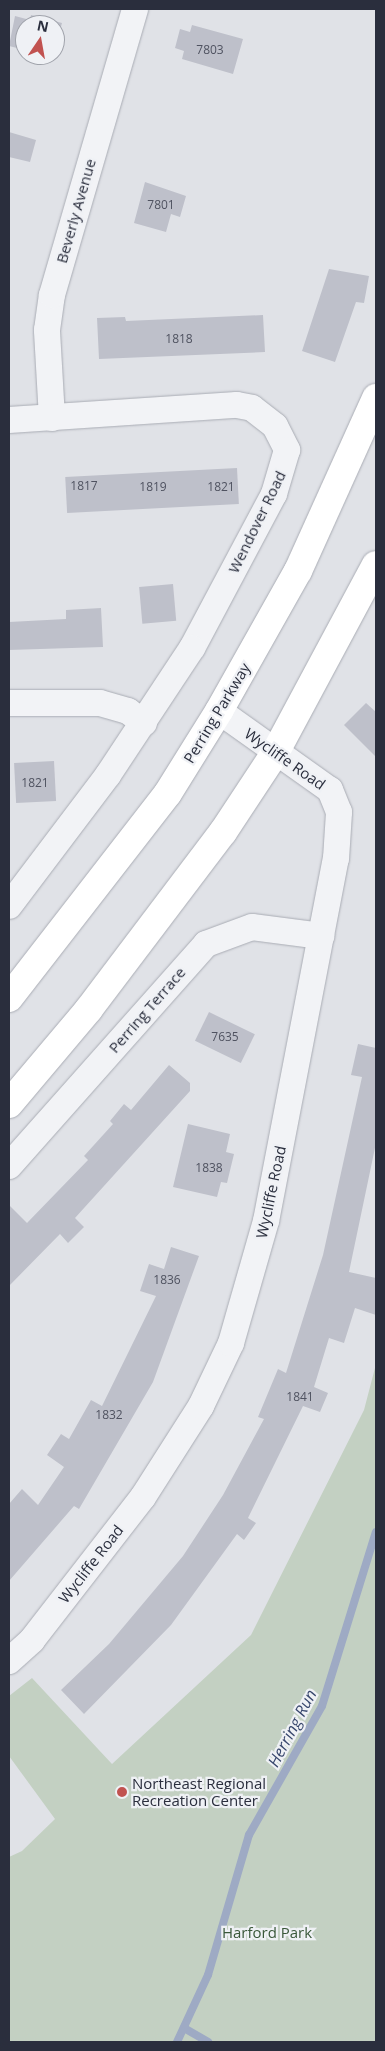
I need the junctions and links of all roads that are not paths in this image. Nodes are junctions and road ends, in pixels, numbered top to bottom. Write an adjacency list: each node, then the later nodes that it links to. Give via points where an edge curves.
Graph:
1 (135, 9): 3 (street, Beverly Avenue, via 52,295 47,330)
2 (376, 398): 7 (main road, Perring Parkway, via 298,571)
3 (52, 418): 4 (street, Wendover Road); 8 (street, Wendover Road, via 237,405 252,408 275,426 287,450 270,502 192,648)
4 (9, 420)
5 (376, 565): 9 (main road)
6 (9, 703): 8 (street, via 100,703 128,711)
7 (219, 711): 9 (street, Wycliffe Road); 12 (main road, Perring Parkway, via 168,793)
8 (144, 723): 10 (street)
9 (275, 753): 11 (street, Wycliffe Road, via 330,790 339,812 336,859); 13 (main road, via 167,910)
10 (9, 906)
11 (322, 936): 14 (street, Perring Terrace, via 252,927 206,944); 15 (street, Wycliffe Road, via 266,1221 231,1343 201,1406 143,1497 32,1640)
12 (9, 998)
13 (9, 1104)
14 (9, 1166)
15 (9, 1661)

